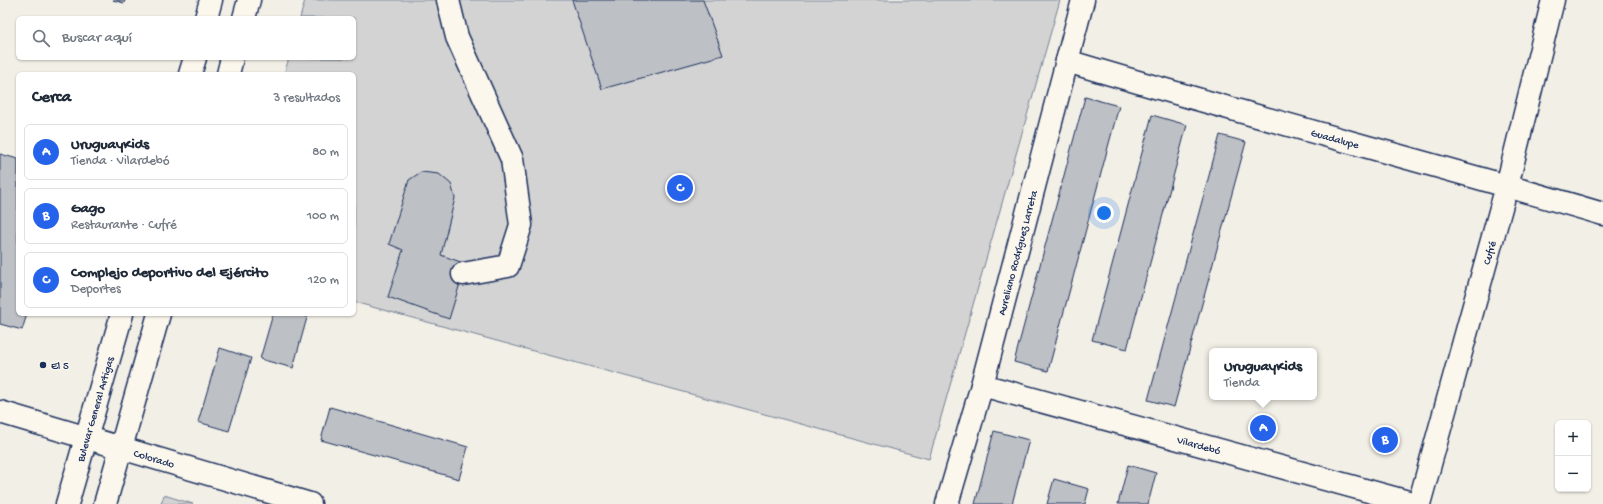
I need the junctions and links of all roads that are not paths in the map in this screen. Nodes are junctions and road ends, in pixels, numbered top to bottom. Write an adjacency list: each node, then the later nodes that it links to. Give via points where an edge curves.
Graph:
1 (211, 0): 6 (street)
2 (249, 0): 7 (street)
3 (448, 0): 15 (street, via 457,37 512,159 520,225 508,266)
4 (1084, 0): 10 (street, Aureliano Rodríguez Larreta)
5 (1552, 0): 13 (street, Cufré)
6 (207, 16)
7 (245, 16)
8 (194, 60): 11 (street)
9 (232, 60): 12 (street)
10 (1067, 61): 13 (street, Guadalupe); 18 (street, Aureliano Rodríguez Larreta)
11 (191, 72)
12 (228, 72)
13 (1507, 186): 14 (street, Guadalupe); 27 (street, Cufré)
14 (1603, 214)
15 (463, 274)
16 (121, 316): 20 (street, Bulevar General Artigas)
17 (159, 316): 21 (street)
18 (982, 385): 25 (street, Aureliano Rodríguez Larreta); 26 (street, Vilardebó)
19 (0, 412): 20 (street, Colorado)
20 (87, 437): 21 (street, Colorado); 22 (street, Bulevar General Artigas)
21 (121, 448): 23 (street); 24 (street, Colorado)
22 (67, 504)
23 (105, 504)
24 (310, 504)
25 (947, 504)
26 (1416, 504)
27 (1419, 504)

